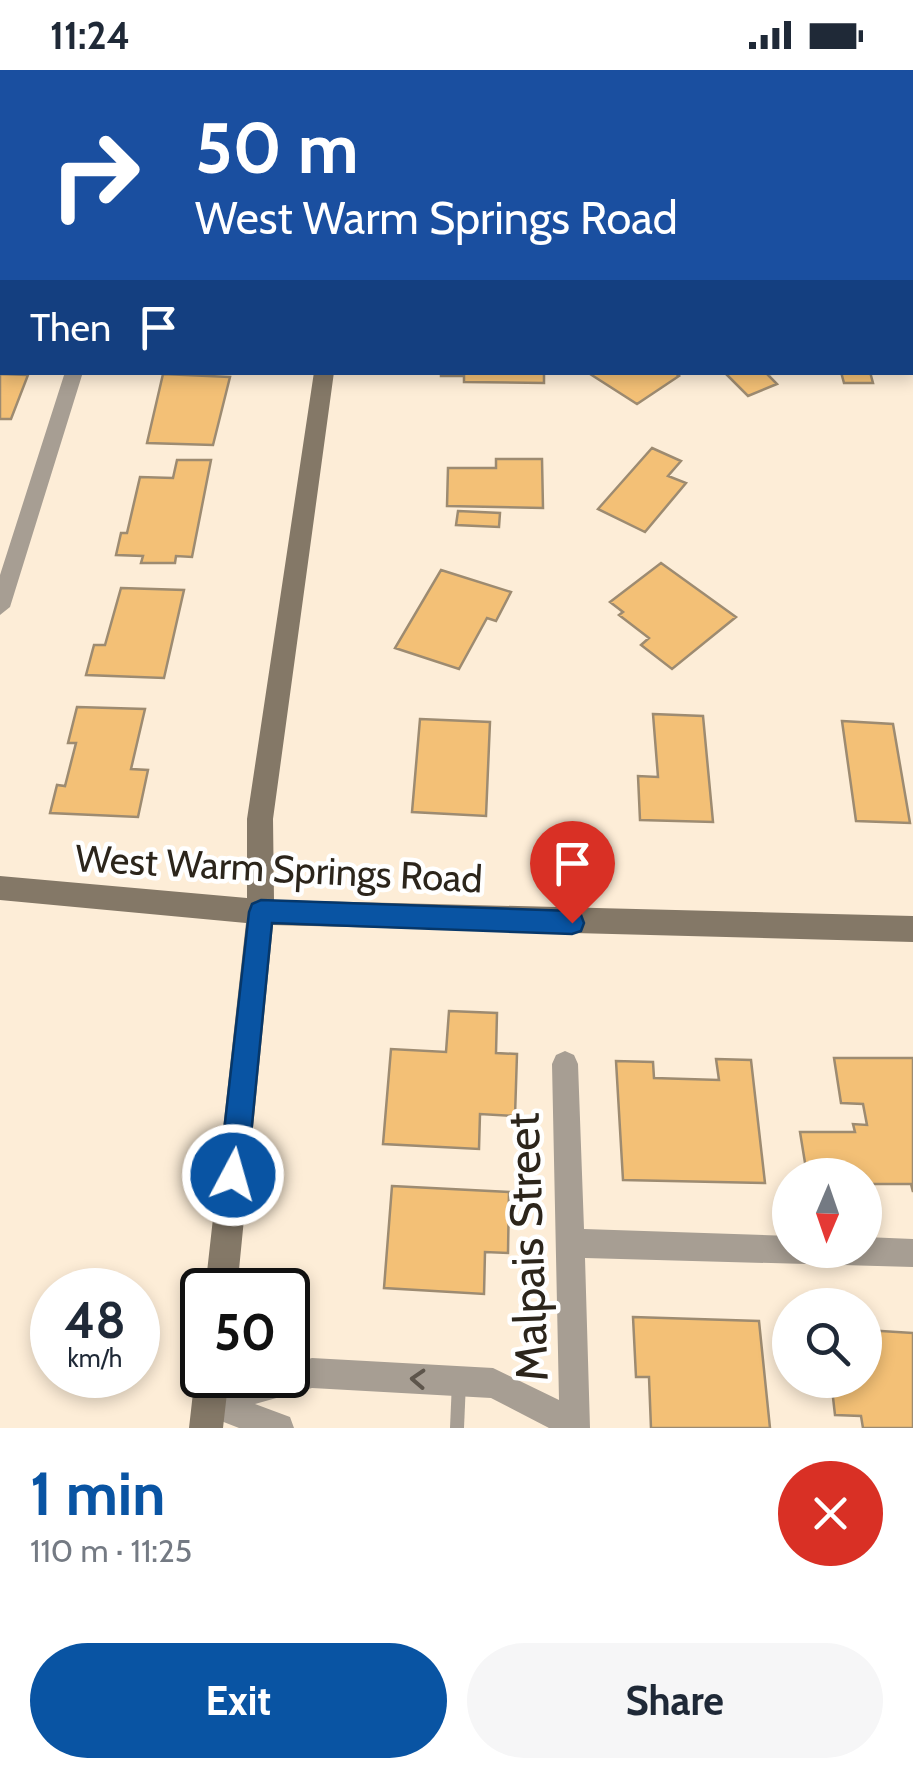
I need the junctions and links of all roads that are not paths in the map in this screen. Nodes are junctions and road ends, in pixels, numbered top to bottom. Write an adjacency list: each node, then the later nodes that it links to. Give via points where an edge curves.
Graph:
1 (73, 375): 3 (street)
2 (324, 375): 5 (main road, via 260,819)
3 (0, 608)
4 (0, 888): 5 (main road, West Warm Springs Road)
5 (261, 912): 6 (main road, West Warm Springs Road); 12 (main road)
6 (913, 930)
7 (564, 1064): 8 (street, Malpais Street)
8 (569, 1244): 9 (street); 15 (street, Malpais Street)
9 (772, 1250)
10 (882, 1252): 11 (street)
11 (913, 1253)
12 (223, 1268)
13 (459, 1381): 14 (street, one-way to 14, via 312,1372); 15 (street, via 493,1383); 17 (lane)
14 (209, 1402): 16 (street)
15 (572, 1427)
16 (278, 1428)
17 (457, 1428)

